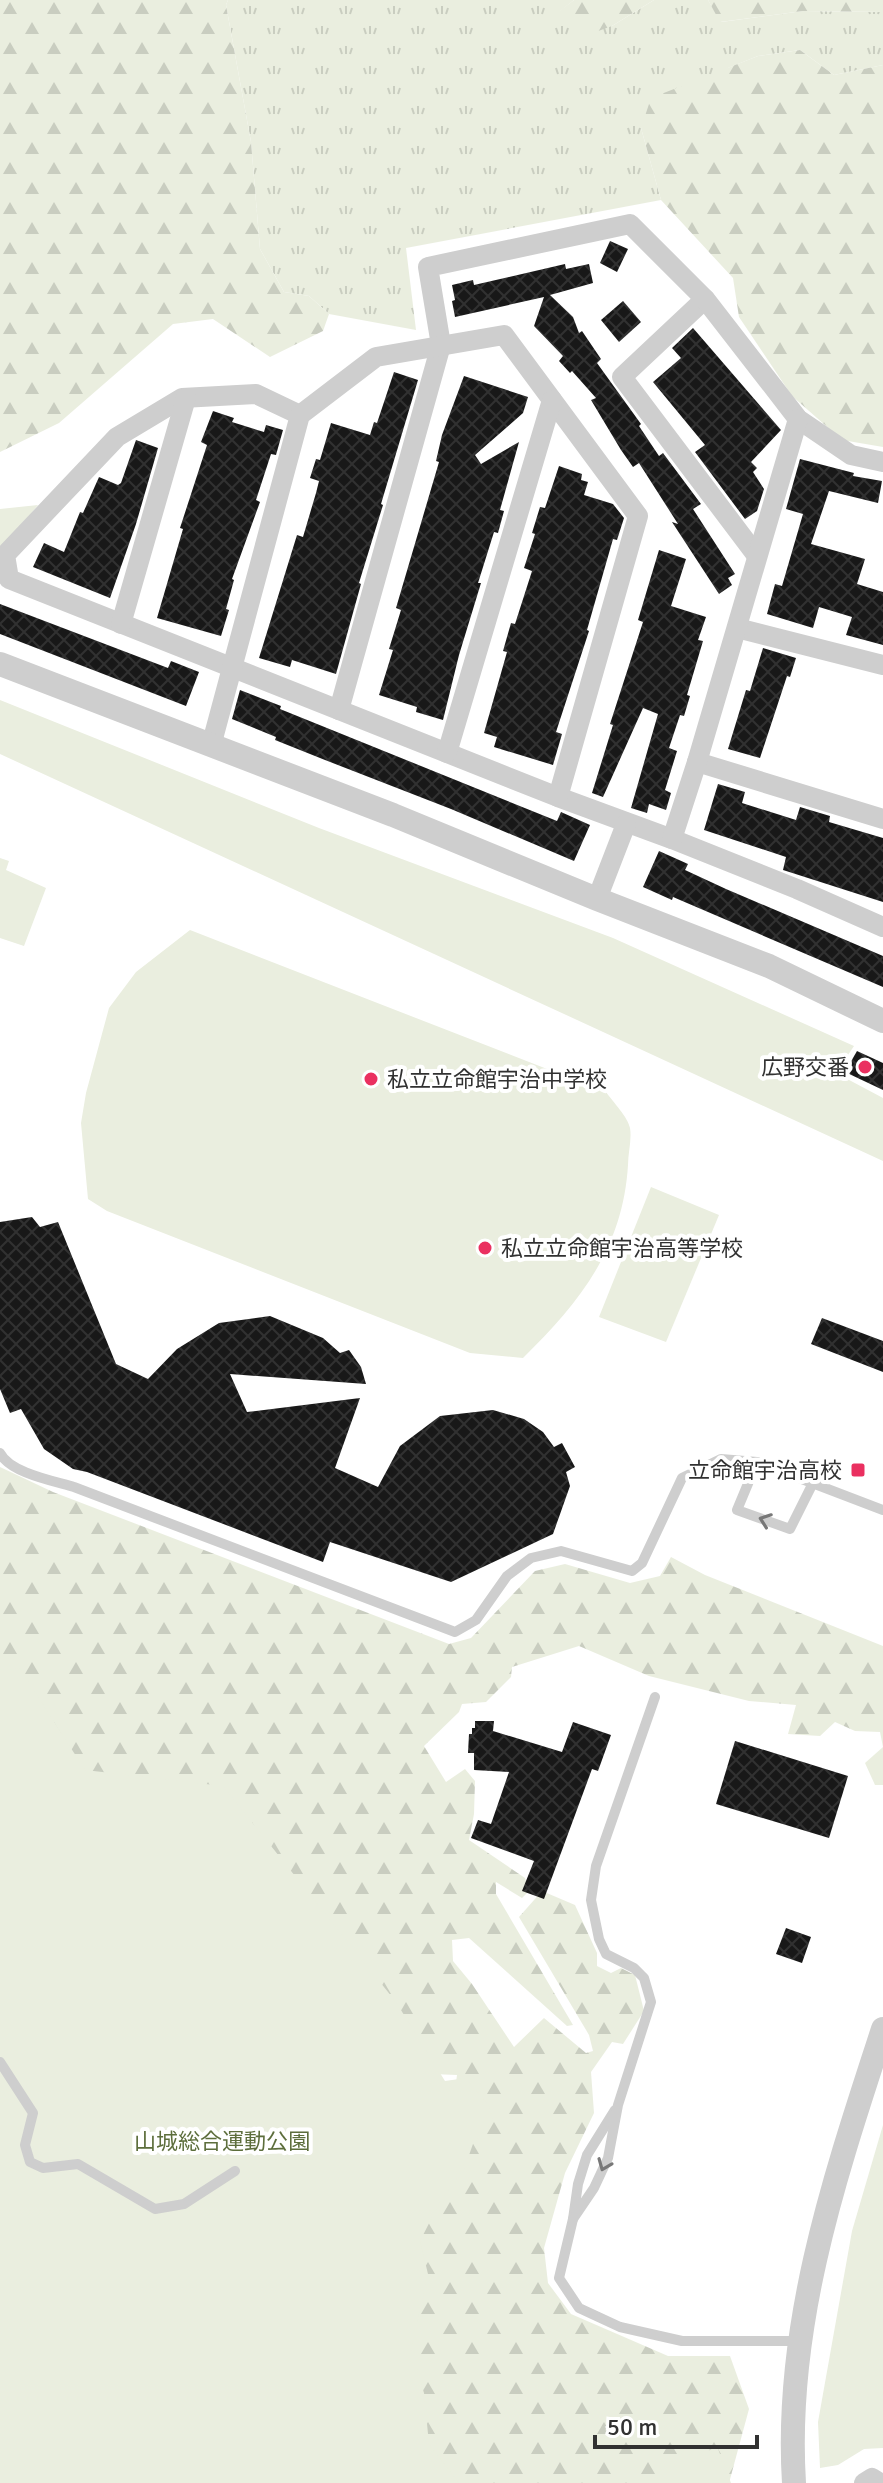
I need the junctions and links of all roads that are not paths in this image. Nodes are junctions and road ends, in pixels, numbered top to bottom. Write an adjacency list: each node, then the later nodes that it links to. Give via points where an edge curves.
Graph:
1 (705, 299): 2 (street, via 630,224 428,267); 6 (street); 8 (street, via 622,377)
2 (441, 345): 4 (street, via 504,335); 5 (street, via 376,357); 14 (street)
3 (186, 398): 5 (street, via 256,394); 9 (street); 9 (street, via 117,437 5,555 9,579)
4 (552, 400): 16 (street); 18 (street, via 638,516)
5 (300, 415): 13 (street)
6 (798, 419): 7 (street, via 851,455); 8 (street)
7 (883, 462)
8 (757, 556): 10 (street)
9 (121, 624): 13 (street)
10 (737, 628): 12 (street); 17 (street)
11 (0, 664): 15 (street)
12 (883, 665)
13 (231, 667): 14 (street); 15 (street)
14 (339, 710): 16 (street)
15 (211, 746): 22 (street)
16 (447, 753): 18 (street)
17 (697, 762): 19 (street); 21 (street)
18 (558, 797): 20 (street)
19 (883, 819)
20 (626, 824): 21 (street); 22 (street)
21 (672, 839): 23 (street)
22 (597, 899): 24 (street, via 769,966)
23 (883, 927)
24 (883, 1021)
25 (0, 1453): 26 (lane, via 27,1473 455,1632 476,1620 507,1576 531,1558 561,1551 632,1571 642,1563 682,1478 721,1459)
26 (757, 1462): 27 (lane); 27 (lane, one-way to 26, via 790,1529 737,1510)
27 (813, 1483): 28 (lane)
28 (883, 1510)
29 (655, 1697): 32 (lane, via 596,1866 591,1900 606,1954 644,1978 651,2002)
30 (883, 2029): 35 (street, via 822,2227)
31 (0, 2062): 33 (lane, via 33,2113 25,2145 30,2162 43,2168 78,2164 155,2209 184,2204)
32 (618, 2105): 34 (lane, one-way to 34, via 608,2158); 34 (lane, via 587,2155)
33 (235, 2171)
34 (573, 2219): 35 (lane, via 559,2278 579,2308 620,2327 682,2341)
35 (800, 2341): 36 (street)
36 (794, 2483)
37 (864, 2483): 38 (street, via 872,2478)
38 (880, 2483)

